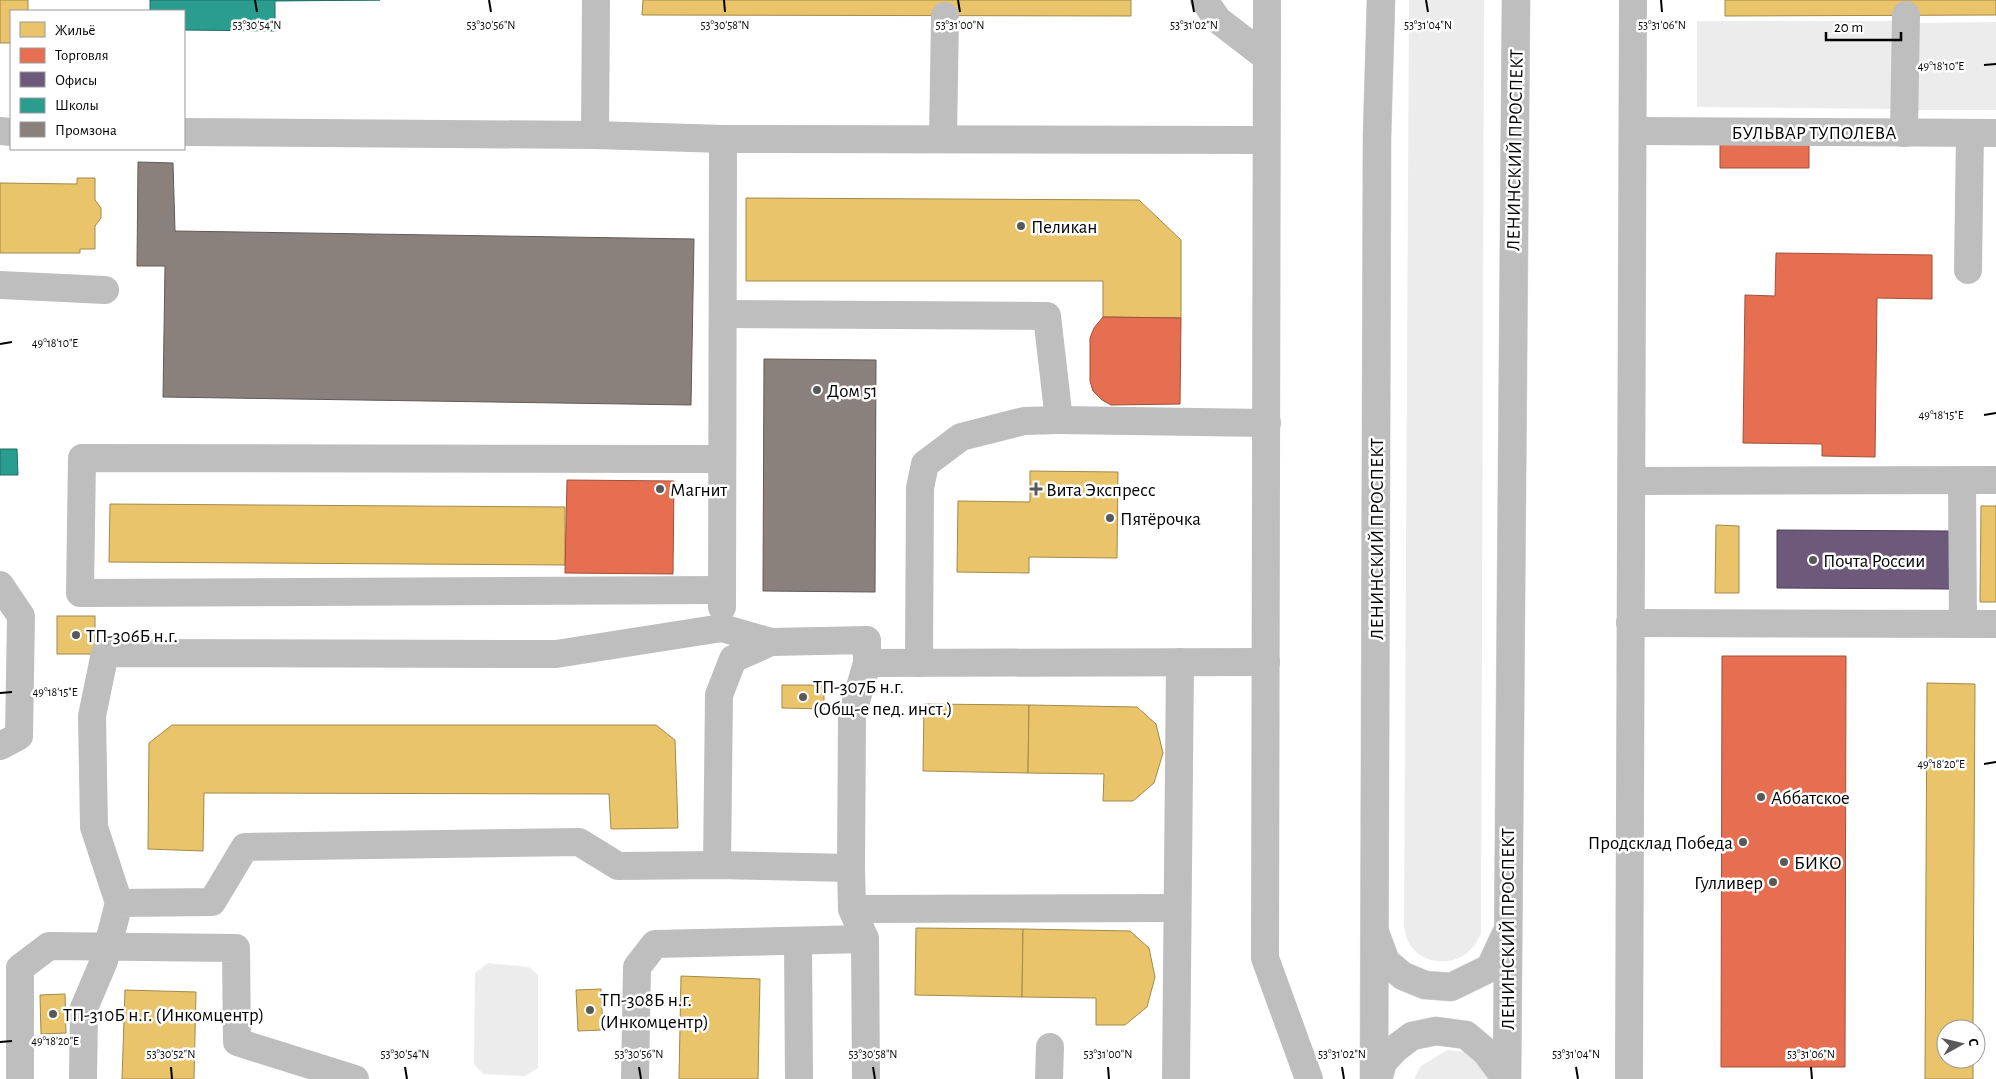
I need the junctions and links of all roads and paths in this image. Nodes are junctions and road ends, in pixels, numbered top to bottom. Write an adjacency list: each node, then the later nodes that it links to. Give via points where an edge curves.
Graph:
1 (596, 0): 14 (street)
2 (1204, 0): 9 (street, via 1218,20)
3 (1266, 0): 9 (street)
4 (1381, 0): 45 (street, ЛЕНИНСКИЙ ПРОСПЕКТ, via 1377,147)
5 (1516, 0): 46 (street, ЛЕНИНСКИЙ ПРОСПЕКТ)
6 (1634, 0): 10 (street)
7 (1906, 15): 12 (street)
8 (945, 16): 15 (street)
9 (1266, 57): 17 (street)
10 (1633, 131): 12 (street, БУЛЬВАР ТУПОЛЕВА); 27 (street)
11 (185, 132): 14 (street)
12 (1904, 133): 13 (street, БУЛЬВАР ТУПОЛЕВА)
13 (1983, 133): 18 (street)
14 (595, 135): 16 (street)
15 (943, 138): 16 (street); 17 (street)
16 (723, 139): 21 (street)
17 (1266, 140): 23 (street)
18 (1968, 270)
19 (0, 285): 20 (street)
20 (105, 290)
21 (722, 314): 22 (street, via 1047,316); 24 (street)
22 (1059, 420): 23 (street); 35 (street, via 1024,421 961,437 925,464 920,488)
23 (1267, 423): 37 (street)
24 (721, 459): 29 (street); 29 (street, via 82,458 80,593)
25 (1962, 480): 26 (street); 27 (street); 31 (street)
26 (1996, 480)
27 (1632, 481): 30 (street)
28 (0, 585): 39 (street, via 21,616 19,736)
29 (722, 590): 33 (street)
30 (1630, 623): 31 (street); 62 (street)
31 (1963, 624): 32 (street)
32 (1996, 624)
33 (722, 628): 34 (street); 42 (street, via 556,654 105,653 92,716 94,827)
34 (771, 642): 38 (street, via 868,640); 40 (street, via 734,659 719,695)
35 (919, 662): 36 (street); 38 (street)
36 (1180, 662): 37 (street); 43 (street)
37 (1266, 662): 59 (street, via 1265,958)
38 (867, 663): 41 (street, via 852,715)
39 (0, 746)
40 (717, 865): 41 (street); 42 (street, via 618,866 579,842 245,847 212,902)
41 (851, 868): 44 (street)
42 (120, 903): 49 (street)
43 (1178, 908): 44 (street); 58 (street)
44 (852, 909): 47 (street)
45 (1374, 929): 46 (street, via 1386,962 1403,976 1424,985 1450,987 1490,968); 60 (street, ЛЕНИНСКИЙ ПРОСПЕКТ)
46 (1507, 933): 61 (street, ЛЕНИНСКИЙ ПРОСПЕКТ)
47 (865, 939): 48 (street); 56 (street)
48 (798, 942): 54 (street, via 655,944 637,967); 55 (street)
49 (106, 948): 51 (street, via 49,946 20,968); 52 (street, via 104,961 84,1008); 53 (street, via 236,948 237,1042)
50 (1050, 1046): 57 (street)
51 (20, 1079)
52 (83, 1079)
53 (355, 1079)
54 (636, 1079)
55 (799, 1079)
56 (866, 1079)
57 (1049, 1079)
58 (1176, 1079)
59 (1308, 1079)
60 (1376, 1079): 61 (street, via 1383,1062 1396,1048 1412,1036 1436,1031 1466,1035 1486,1052)
61 (1506, 1079)
62 (1629, 1079)

